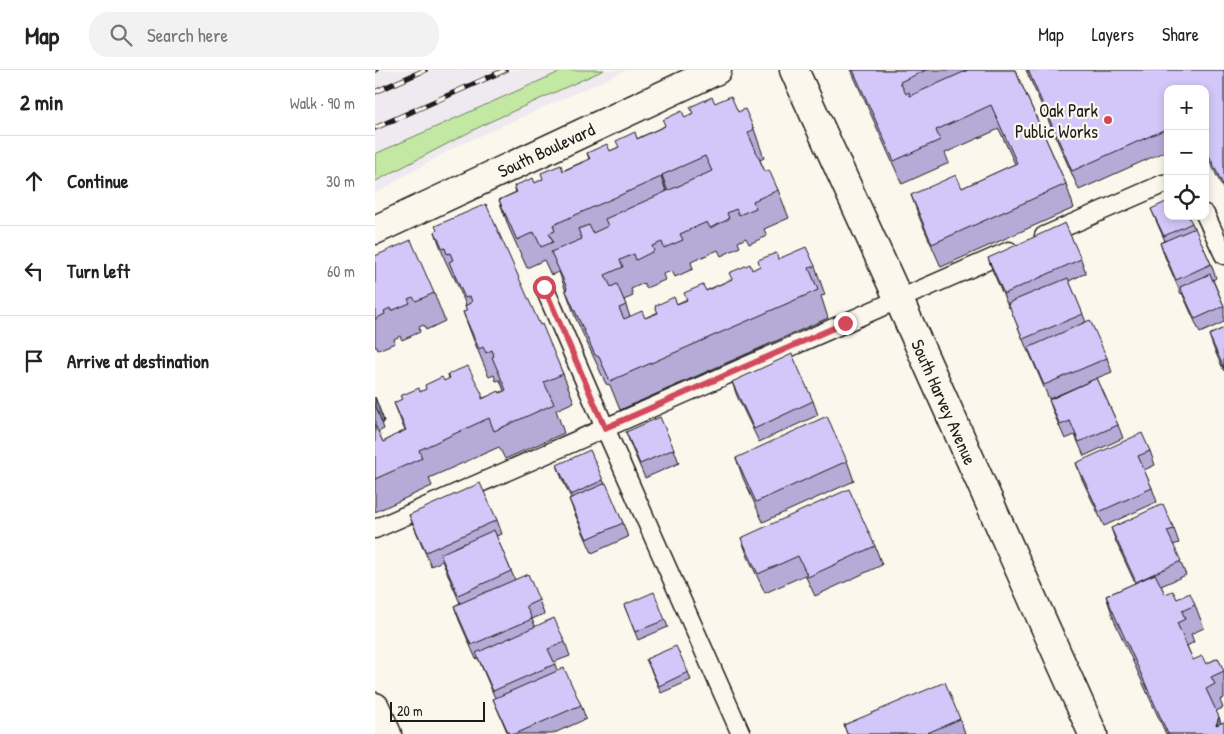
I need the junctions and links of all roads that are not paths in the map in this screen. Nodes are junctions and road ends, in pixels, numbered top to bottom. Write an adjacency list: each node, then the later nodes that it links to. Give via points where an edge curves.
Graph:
1 (717, 70): 5 (street, South Boulevard)
2 (794, 70): 8 (street, South Harvey Avenue)
3 (1164, 184): 8 (lane)
4 (1208, 220): 6 (lane)
5 (375, 230)
6 (1224, 255)
7 (544, 287): 9 (lane)
8 (899, 300): 9 (lane); 14 (street, South Harvey Avenue)
9 (605, 428): 10 (lane); 13 (lane)
10 (375, 529)
11 (375, 707): 12 (street)
12 (387, 734)
13 (741, 734)
14 (1093, 734)

